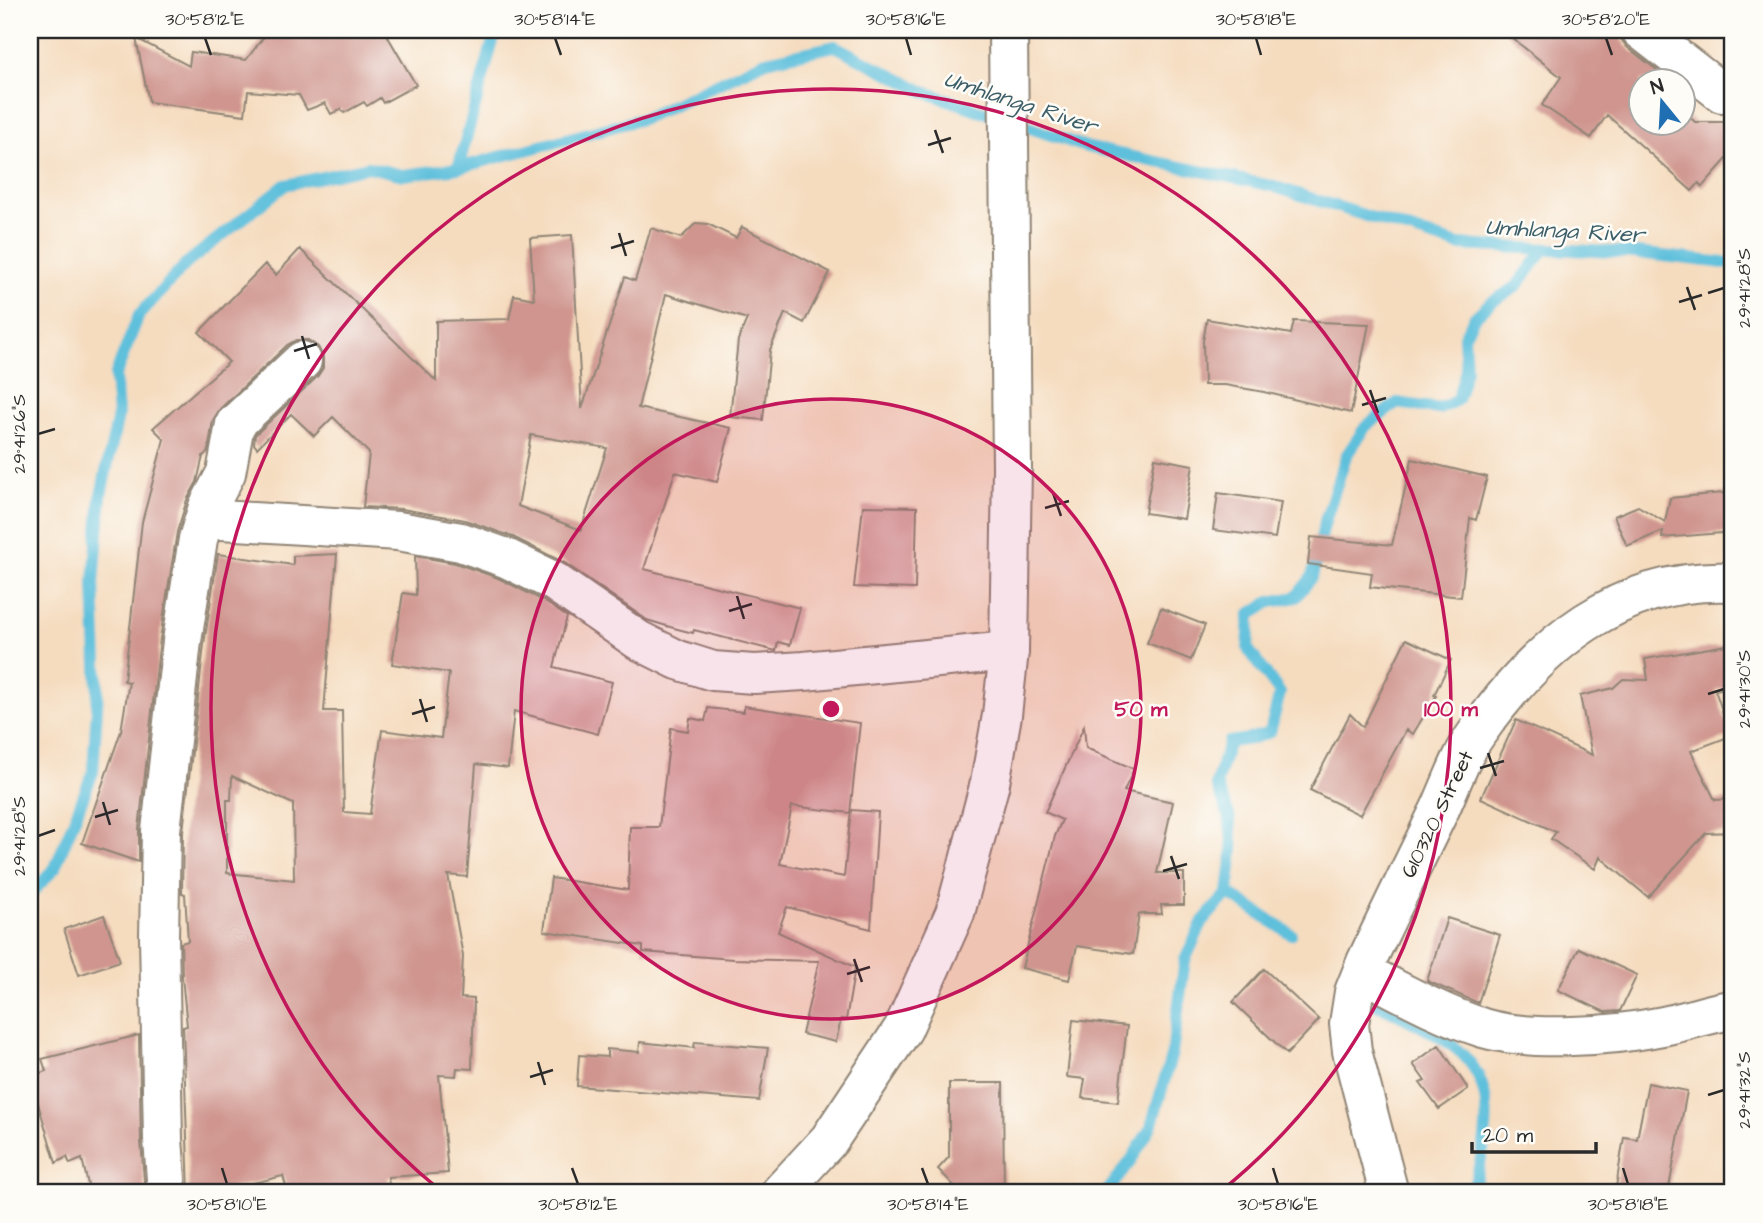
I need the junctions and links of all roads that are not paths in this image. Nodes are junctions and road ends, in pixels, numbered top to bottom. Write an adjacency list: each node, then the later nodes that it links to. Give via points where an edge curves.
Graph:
1 (1641, 30): 3 (street)
2 (1008, 36): 7 (street)
3 (1721, 93)
4 (302, 361): 5 (street, via 235,424 226,473)
5 (205, 519): 7 (street, via 398,531 461,542 553,581 638,640 713,671 804,671); 10 (street, via 181,641 161,831)
6 (1733, 582): 8 (street, 610320 Street, via 1652,589 1608,607 1569,632 1524,674 1475,735)
7 (1009, 651): 11 (street, via 990,783 955,913 903,1029 829,1140)
8 (1362, 972): 9 (street, via 1447,1015 1524,1036 1619,1032); 12 (street, 610320 Street, via 1349,1024 1352,1051)
9 (1733, 1012)
10 (167, 1193)
11 (780, 1193)
12 (1389, 1193)

